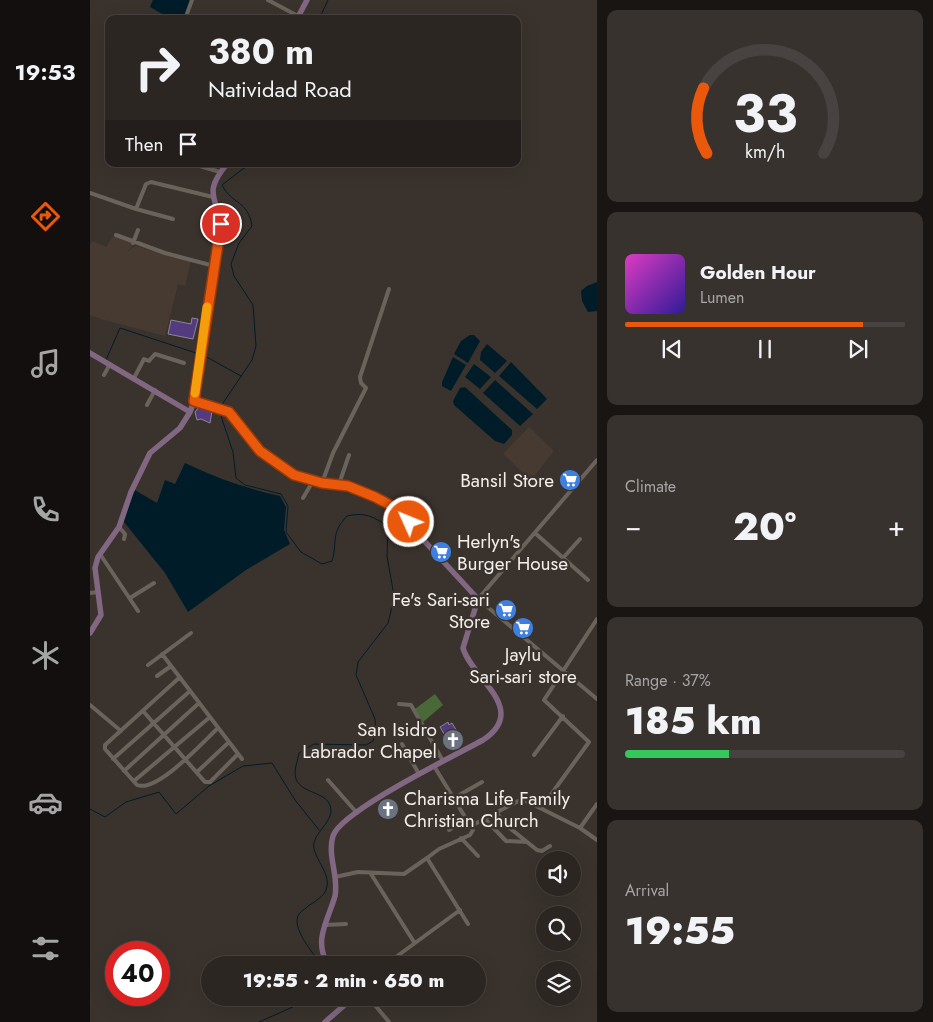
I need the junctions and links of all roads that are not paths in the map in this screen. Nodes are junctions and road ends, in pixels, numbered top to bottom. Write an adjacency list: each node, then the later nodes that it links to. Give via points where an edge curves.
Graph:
1 (192, 0): 4 (street)
2 (268, 0): 5 (street)
3 (307, 0): 6 (street)
4 (186, 15)
5 (294, 15)
6 (298, 15)
7 (203, 167): 9 (street)
8 (225, 167): 9 (street)
9 (220, 172): 11 (street, via 213,183)
10 (90, 193): 12 (street)
11 (213, 197): 12 (street, via 148,182); 17 (street, via 221,224)
12 (136, 209): 13 (street)
13 (173, 219)
14 (138, 230): 16 (street)
15 (116, 235): 16 (street)
16 (133, 243): 17 (street)
17 (214, 266): 25 (street)
18 (389, 289): 31 (street, via 360,377 366,388 333,453)
19 (90, 353): 21 (street)
20 (184, 363): 23 (street, via 156,354 149,361 144,360)
21 (110, 364): 22 (street); 23 (street)
22 (104, 375)
23 (134, 378): 24 (street)
24 (155, 390): 26 (street); 27 (street)
25 (194, 401): 27 (street); 30 (street, via 225,410 236,418 263,454 294,475)
26 (146, 405)
27 (190, 412): 34 (street, via 177,432 150,453)
28 (349, 455): 32 (street)
29 (597, 460): 35 (street)
30 (312, 481): 31 (street); 33 (street)
31 (322, 483): 32 (street)
32 (339, 484): 45 (street, via 392,506)
33 (303, 498)
34 (119, 527): 37 (street, via 125,534); 38 (street)
35 (535, 533): 39 (street); 45 (street)
36 (580, 538): 39 (street)
37 (124, 539)
38 (100, 554): 42 (street, via 95,568); 44 (street)
39 (563, 558): 40 (street)
40 (588, 580)
41 (154, 583): 44 (street)
42 (98, 592): 43 (street); 48 (street, via 101,615)
43 (90, 593)
44 (130, 598): 46 (street)
45 (478, 599): 53 (street); 76 (street, via 463,648 470,663 497,698 499,722 493,733)
46 (138, 611)
47 (597, 619): 53 (street)
48 (90, 633)
49 (191, 633): 50 (street)
50 (162, 654): 51 (street); 52 (street)
51 (148, 665)
52 (171, 666): 54 (street); 55 (street)
53 (563, 671): 57 (street); 62 (street, via 544,700)
54 (157, 676)
55 (180, 677): 56 (street); 61 (street)
56 (190, 691): 58 (street); 64 (street)
57 (597, 699)
58 (199, 703): 63 (street); 67 (street)
59 (399, 704): 76 (street, via 411,704)
60 (90, 705): 66 (street)
61 (143, 711): 64 (street); 66 (street)
62 (563, 716): 72 (street); 86 (street, via 590,742)
63 (210, 717): 65 (street); 70 (street)
64 (154, 723): 67 (street); 74 (street)
65 (218, 728): 68 (street); 73 (street)
66 (121, 731): 74 (street, via 104,746)
67 (165, 734): 70 (street); 78 (street)
68 (229, 742): 71 (street); 79 (street)
69 (402, 744): 80 (street)
70 (176, 746): 73 (street); 82 (street)
71 (238, 754): 75 (street); 79 (street, via 208,783)
72 (534, 755)
73 (186, 758): 79 (street); 82 (street, via 161,780 141,786)
74 (113, 759): 78 (street)
75 (242, 759)
76 (443, 761): 77 (street)
77 (434, 766): 80 (street); 84 (street)
78 (124, 771): 82 (street)
79 (197, 772)
80 (419, 774): 87 (street)
81 (328, 780): 87 (street)
82 (134, 781)
83 (482, 782): 84 (street)
84 (454, 798): 89 (street)
85 (597, 804): 92 (street)
86 (542, 807): 88 (street, via 522,799); 92 (street)
87 (357, 812): 101 (street, via 335,831 331,844)
88 (496, 812): 90 (street); 96 (street)
89 (467, 818): 91 (street); 93 (street)
90 (484, 819): 91 (street); 96 (street, via 506,841)
91 (471, 826): 94 (street, via 472,833)
92 (580, 828): 95 (street)
93 (449, 830)
94 (461, 838): 98 (street); 99 (street)
95 (597, 840)
96 (527, 842): 97 (street, via 540,851)
97 (550, 846)
98 (478, 856)
99 (427, 858): 100 (street, via 404,874); 102 (street)
100 (372, 874): 101 (street, via 358,872); 106 (street)
101 (335, 877): 105 (street, via 335,895)
102 (460, 910): 104 (street); 106 (street)
103 (346, 924): 105 (street)
104 (468, 924)
105 (324, 925): 107 (street, via 321,948)
106 (414, 942): 108 (street)
107 (324, 956)
108 (396, 956)
109 (342, 1006): 111 (street)
110 (376, 1006): 112 (street)
111 (325, 1022)
112 (389, 1022)

